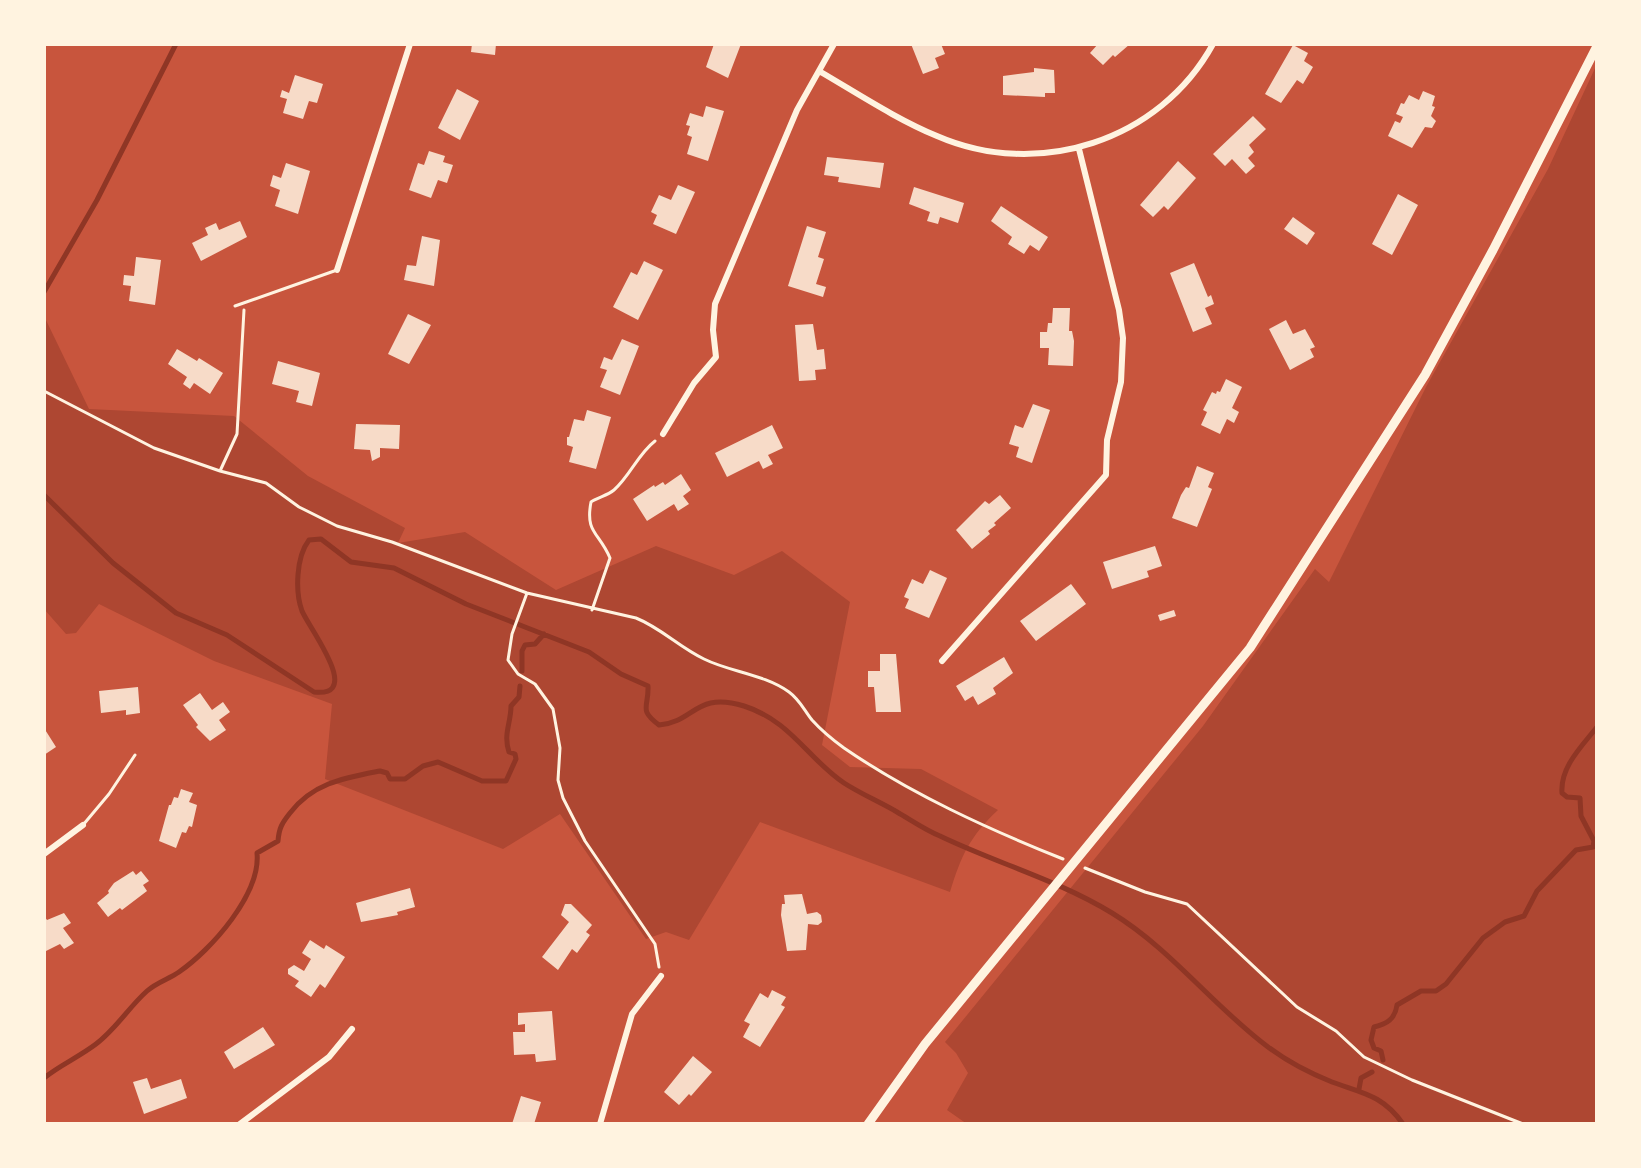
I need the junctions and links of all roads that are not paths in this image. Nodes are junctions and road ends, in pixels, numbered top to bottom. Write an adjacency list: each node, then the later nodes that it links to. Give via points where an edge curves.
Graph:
1 (410, 44): 7 (street)
2 (834, 44): 5 (street)
3 (1213, 44): 6 (street, via 1166,102 1130,127)
4 (1597, 46): 18 (main road, via 1416,388 1250,648 925,1044)
5 (819, 71): 6 (street, via 937,136 968,147 1022,154); 9 (street, via 797,110 715,304 716,357)
6 (1079, 149): 10 (street, via 1123,338 1106,475)
7 (337, 270): 8 (lane)
8 (235, 306)
9 (663, 434)
10 (942, 661)
11 (135, 755): 12 (lane)
12 (83, 825): 13 (street)
13 (44, 854)
14 (661, 976): 17 (street, via 632,1014)
15 (352, 1029): 16 (street, via 329,1057)
16 (240, 1124)
17 (600, 1124)
18 (868, 1124)

